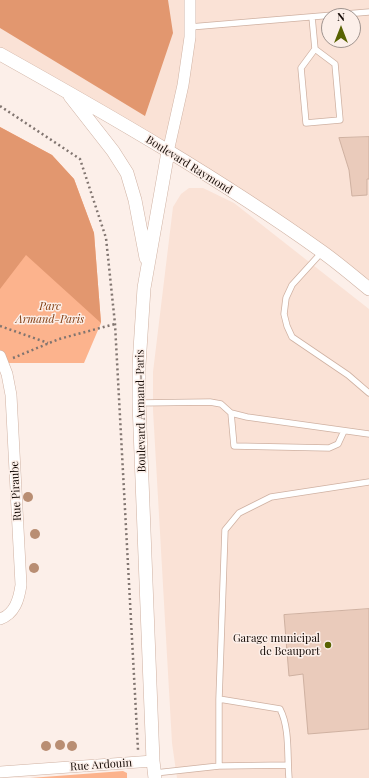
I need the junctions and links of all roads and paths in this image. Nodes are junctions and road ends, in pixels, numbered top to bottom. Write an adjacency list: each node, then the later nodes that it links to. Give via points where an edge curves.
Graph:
1 (190, 0): 4 (street, Boulevard Armand-Paris)
2 (369, 12): 3 (lane)
3 (312, 17): 4 (lane); 5 (lane)
4 (190, 27): 9 (street, Boulevard Armand-Paris, via 183,85)
5 (315, 49): 5 (lane, via 301,68 306,123 340,120 335,64)
6 (0, 54): 7 (street, Boulevard Raymond)
7 (65, 90): 9 (street, Boulevard Raymond); 11 (street, via 127,173 135,200)
8 (0, 106): 13 (path, via 80,159 106,238)
9 (168, 152): 10 (street, Boulevard Raymond, via 274,218); 11 (street, Boulevard Armand-Paris)
10 (322, 252): 12 (street, Boulevard Raymond); 17 (lane, via 292,285 286,298 284,314 287,326 292,337)
11 (147, 266): 18 (street, Boulevard Armand-Paris, via 139,365)
12 (369, 289)
13 (115, 324): 15 (path); 25 (path)
14 (0, 326): 15 (path)
15 (49, 344): 16 (path)
16 (1, 360): 23 (street, Rue Piraube, via 11,395 21,585 14,610)
17 (369, 393)
18 (139, 403): 19 (lane, via 210,402 221,404); 28 (street, Boulevard Armand-Paris)
19 (231, 413): 20 (lane); 20 (lane, via 234,446 329,448 338,444)
20 (344, 430): 21 (lane)
21 (369, 434)
22 (369, 482): 24 (lane, via 271,497 239,513 225,530)
23 (0, 619)
24 (219, 700): 26 (lane, via 280,709 285,719); 27 (lane)
25 (138, 750)
26 (288, 765): 27 (lane); 30 (lane)
27 (219, 766): 28 (lane)
28 (154, 771): 29 (street, Rue Ardouin)
29 (0, 772)
30 (288, 778)

